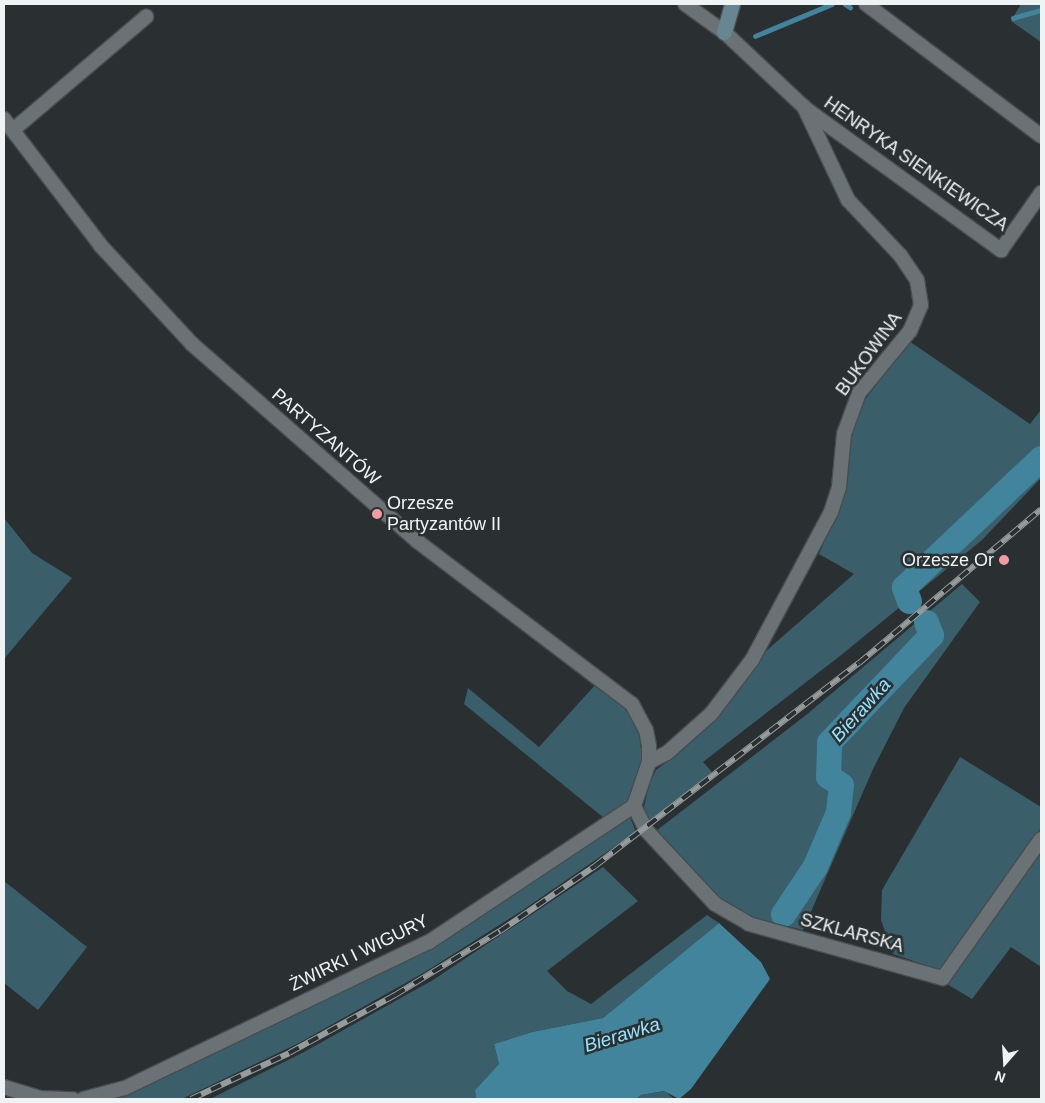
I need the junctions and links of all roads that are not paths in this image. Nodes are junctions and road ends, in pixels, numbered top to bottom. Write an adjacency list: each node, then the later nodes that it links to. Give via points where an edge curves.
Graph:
1 (685, 4): 5 (street, BUKOWINA)
2 (732, 4): 5 (street)
3 (866, 4): 9 (street)
4 (146, 17): 8 (street)
5 (724, 32): 6 (street, BUKOWINA)
6 (804, 107): 10 (street, HENRYKA SIENKIEWICZA, via 1001,250); 11 (street, BUKOWINA, via 848,200 900,254 917,280 921,294 918,318 859,393 844,434 839,487 831,512 752,660 711,714 667,753)
7 (4, 118): 8 (street, PARTYZANTÓW)
8 (13, 130): 11 (street, PARTYZANTÓW, via 101,246 192,344 417,541 632,704 646,730)
9 (1041, 136)
10 (1041, 193)
11 (649, 762): 12 (street, PARTYZANTÓW)
12 (634, 806): 13 (street, SZKLARSKA, via 646,830 715,904 749,924 943,978); 16 (street, ŻWIRKI I WIGURY, via 429,942 125,1088)
13 (1041, 840)
14 (4, 1087): 15 (street, via 39,1098)
15 (73, 1099)
16 (83, 1099)

